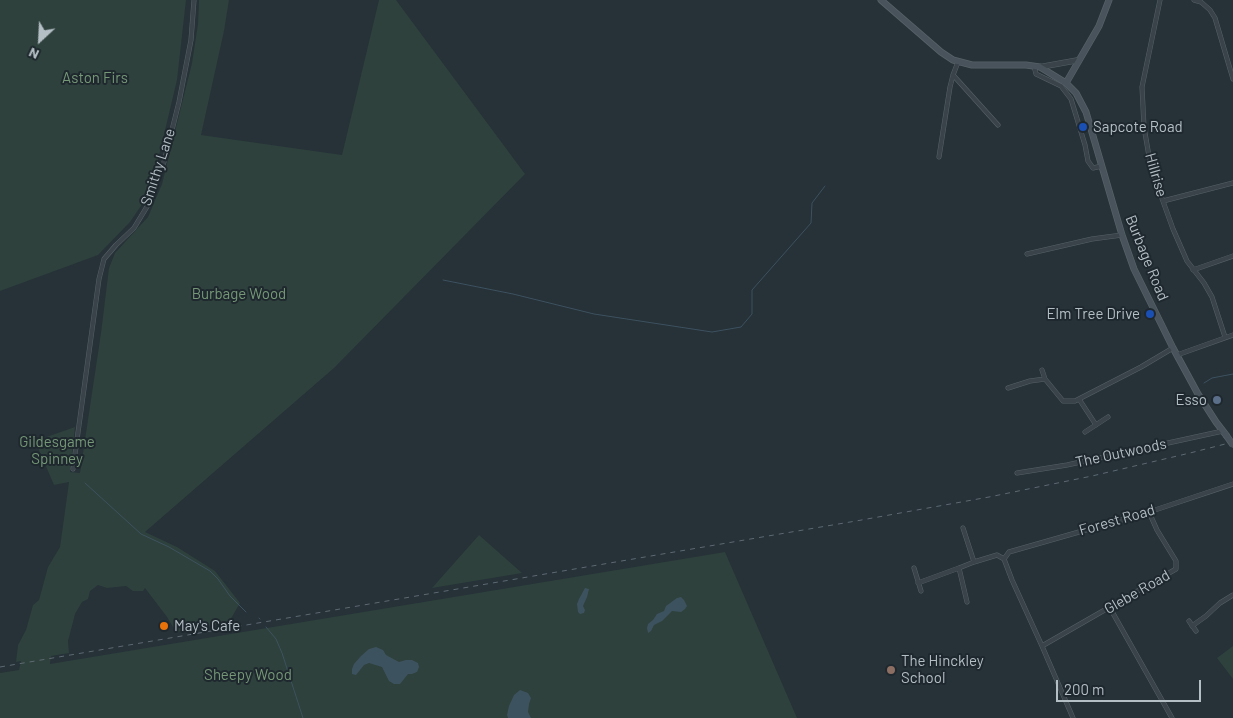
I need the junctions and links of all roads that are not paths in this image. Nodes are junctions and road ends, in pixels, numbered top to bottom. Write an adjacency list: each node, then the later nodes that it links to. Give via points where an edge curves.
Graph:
1 (194, 0): 34 (street, Smithy Lane, via 191,40 164,162 148,205 134,228 104,259)
2 (881, 0): 7 (main road, via 940,52)
3 (1109, 0): 6 (main road, via 1099,26)
4 (1160, 0): 16 (street, Hillrise, via 1142,88 1151,168)
5 (1194, 0): 10 (street, via 1201,2 1215,18)
6 (1079, 60): 8 (street); 11 (main road)
7 (958, 62): 8 (main road); 9 (street)
8 (1037, 66): 11 (main road); 14 (street, via 1036,74 1061,86 1071,99 1088,161 1093,168)
9 (953, 75): 12 (street); 13 (street)
10 (1233, 79)
11 (1066, 83): 14 (main road, Burbage Road, via 1076,93 1086,112)
12 (998, 125)
13 (939, 157)
14 (1102, 166): 17 (main road, Burbage Road)
15 (1233, 183): 16 (street)
16 (1163, 201): 20 (street, Hillrise)
17 (1122, 235): 18 (street); 23 (main road, Burbage Road, via 1134,268)
18 (1027, 254)
19 (1233, 256): 20 (street)
20 (1193, 270): 22 (street, Hillrise, via 1212,297)
21 (1233, 335): 22 (street)
22 (1224, 337): 24 (street)
23 (1173, 348): 24 (main road, Burbage Road); 28 (street)
24 (1177, 355): 32 (main road, Burbage Road, via 1198,394)
25 (1042, 370): 26 (street)
26 (1045, 379): 27 (street); 28 (street, via 1063,401)
27 (1008, 388)
28 (1080, 399): 30 (street)
29 (1108, 418): 30 (street)
30 (1096, 425): 31 (street)
31 (1085, 432)
32 (1225, 433): 33 (main road, Burbage Road, bridge); 35 (street, The Outwoods)
33 (1233, 445)
34 (73, 469)
35 (1018, 473)
36 (1233, 484): 37 (street, Forest Road)
37 (1149, 512): 39 (street, Forest Road, via 1009,552); 47 (street, Glebe Road, via 1176,561 1176,569)
38 (963, 528): 40 (street)
39 (1004, 559): 40 (street, via 997,555); 51 (street)
40 (974, 562): 42 (street)
41 (914, 568): 43 (street)
42 (959, 568): 43 (street); 46 (street)
43 (918, 583): 44 (street)
44 (921, 591)
45 (1233, 595): 49 (street)
46 (968, 602)
47 (1110, 608): 51 (street, Glebe Road); 53 (street)
48 (1189, 621): 49 (street)
49 (1192, 626): 50 (street)
50 (1196, 631)
51 (1042, 646): 52 (street)
52 (1073, 718)
53 (1172, 718)

